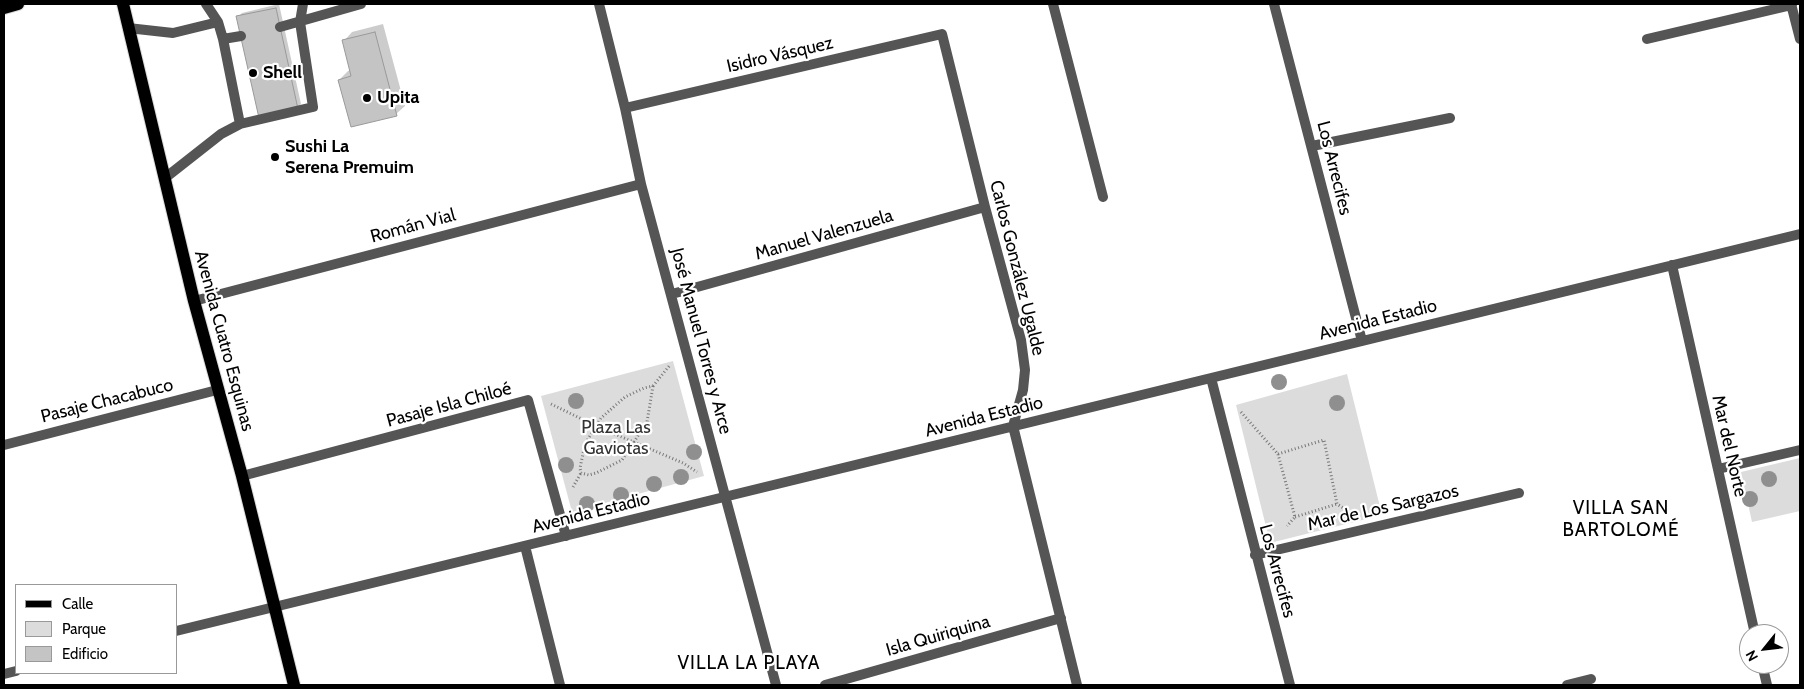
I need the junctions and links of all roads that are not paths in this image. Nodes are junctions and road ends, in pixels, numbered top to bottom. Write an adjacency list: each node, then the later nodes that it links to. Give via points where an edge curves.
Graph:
1 (18, 4): 10 (main road)
2 (123, 4): 14 (main road, Avenida Cuatro Esquinas)
3 (206, 4): 11 (street)
4 (303, 4): 12 (street)
5 (361, 4): 12 (street)
6 (599, 4): 20 (street, José Manuel Torres y Arce)
7 (1052, 4): 26 (street)
8 (1274, 4): 23 (street, Los Arrecifes)
9 (1792, 5): 18 (street); 19 (street)
10 (4, 8)
11 (218, 22): 14 (street, via 173,33); 17 (street)
12 (300, 22): 13 (street); 22 (street, via 313,107)
13 (280, 27)
14 (128, 28): 24 (main road, Avenida Cuatro Esquinas)
15 (942, 34): 20 (street, Isidro Vásquez); 27 (street, Carlos González Ugalde)
16 (241, 36): 17 (street)
17 (223, 39): 22 (street)
18 (1646, 39)
19 (1800, 39)
20 (625, 108): 25 (street, José Manuel Torres y Arce)
21 (1450, 118): 23 (street)
22 (240, 124): 24 (street, via 221,134)
23 (1312, 146): 32 (street, Los Arrecifes)
24 (164, 178): 31 (main road, Avenida Cuatro Esquinas)
25 (641, 184): 30 (street, José Manuel Torres y Arce); 31 (street, Román Vial)
26 (1102, 197)
27 (985, 207): 30 (street, Manuel Valenzuela); 35 (street, Carlos González Ugalde, via 1025,370)
28 (1800, 234): 29 (street, Avenida Estadio)
29 (1672, 265): 32 (street, Avenida Estadio); 38 (street, Mar del Norte)
30 (672, 294): 41 (street, José Manuel Torres y Arce)
31 (194, 301): 34 (main road, Avenida Cuatro Esquinas)
32 (1362, 341): 33 (street, Avenida Estadio)
33 (1211, 378): 35 (street, Avenida Estadio); 44 (street, Los Arrecifes)
34 (217, 390): 36 (street, Pasaje Chacabuco); 39 (main road, Avenida Cuatro Esquinas)
35 (1013, 426): 41 (street, Avenida Estadio); 46 (street, Carlos González Ugalde)
36 (4, 445)
37 (1800, 450): 38 (street)
38 (1718, 469): 47 (street, Mar del Norte)
39 (242, 476): 42 (street, Pasaje Isla Chiloé, via 528,400); 45 (main road, Avenida Cuatro Esquinas)
40 (1519, 493): 44 (street, Mar de Los Sargazos)
41 (726, 496): 42 (street, Avenida Estadio); 52 (street, José Manuel Torres y Arce)
42 (566, 536): 43 (street, Avenida Estadio)
43 (525, 546): 45 (street, Avenida Estadio); 51 (street)
44 (1255, 555): 55 (street, Los Arrecifes)
45 (274, 607): 48 (street, Avenida Estadio); 50 (main road, Avenida Cuatro Esquinas)
46 (1060, 618): 53 (street, Isla Quiriquina); 54 (street, Carlos González Ugalde)
47 (1753, 624)
48 (178, 631)
49 (1591, 679): 56 (street)
50 (294, 685)
51 (560, 685)
52 (776, 685)
53 (825, 685)
54 (1076, 685)
55 (1290, 685)
56 (1567, 685)

